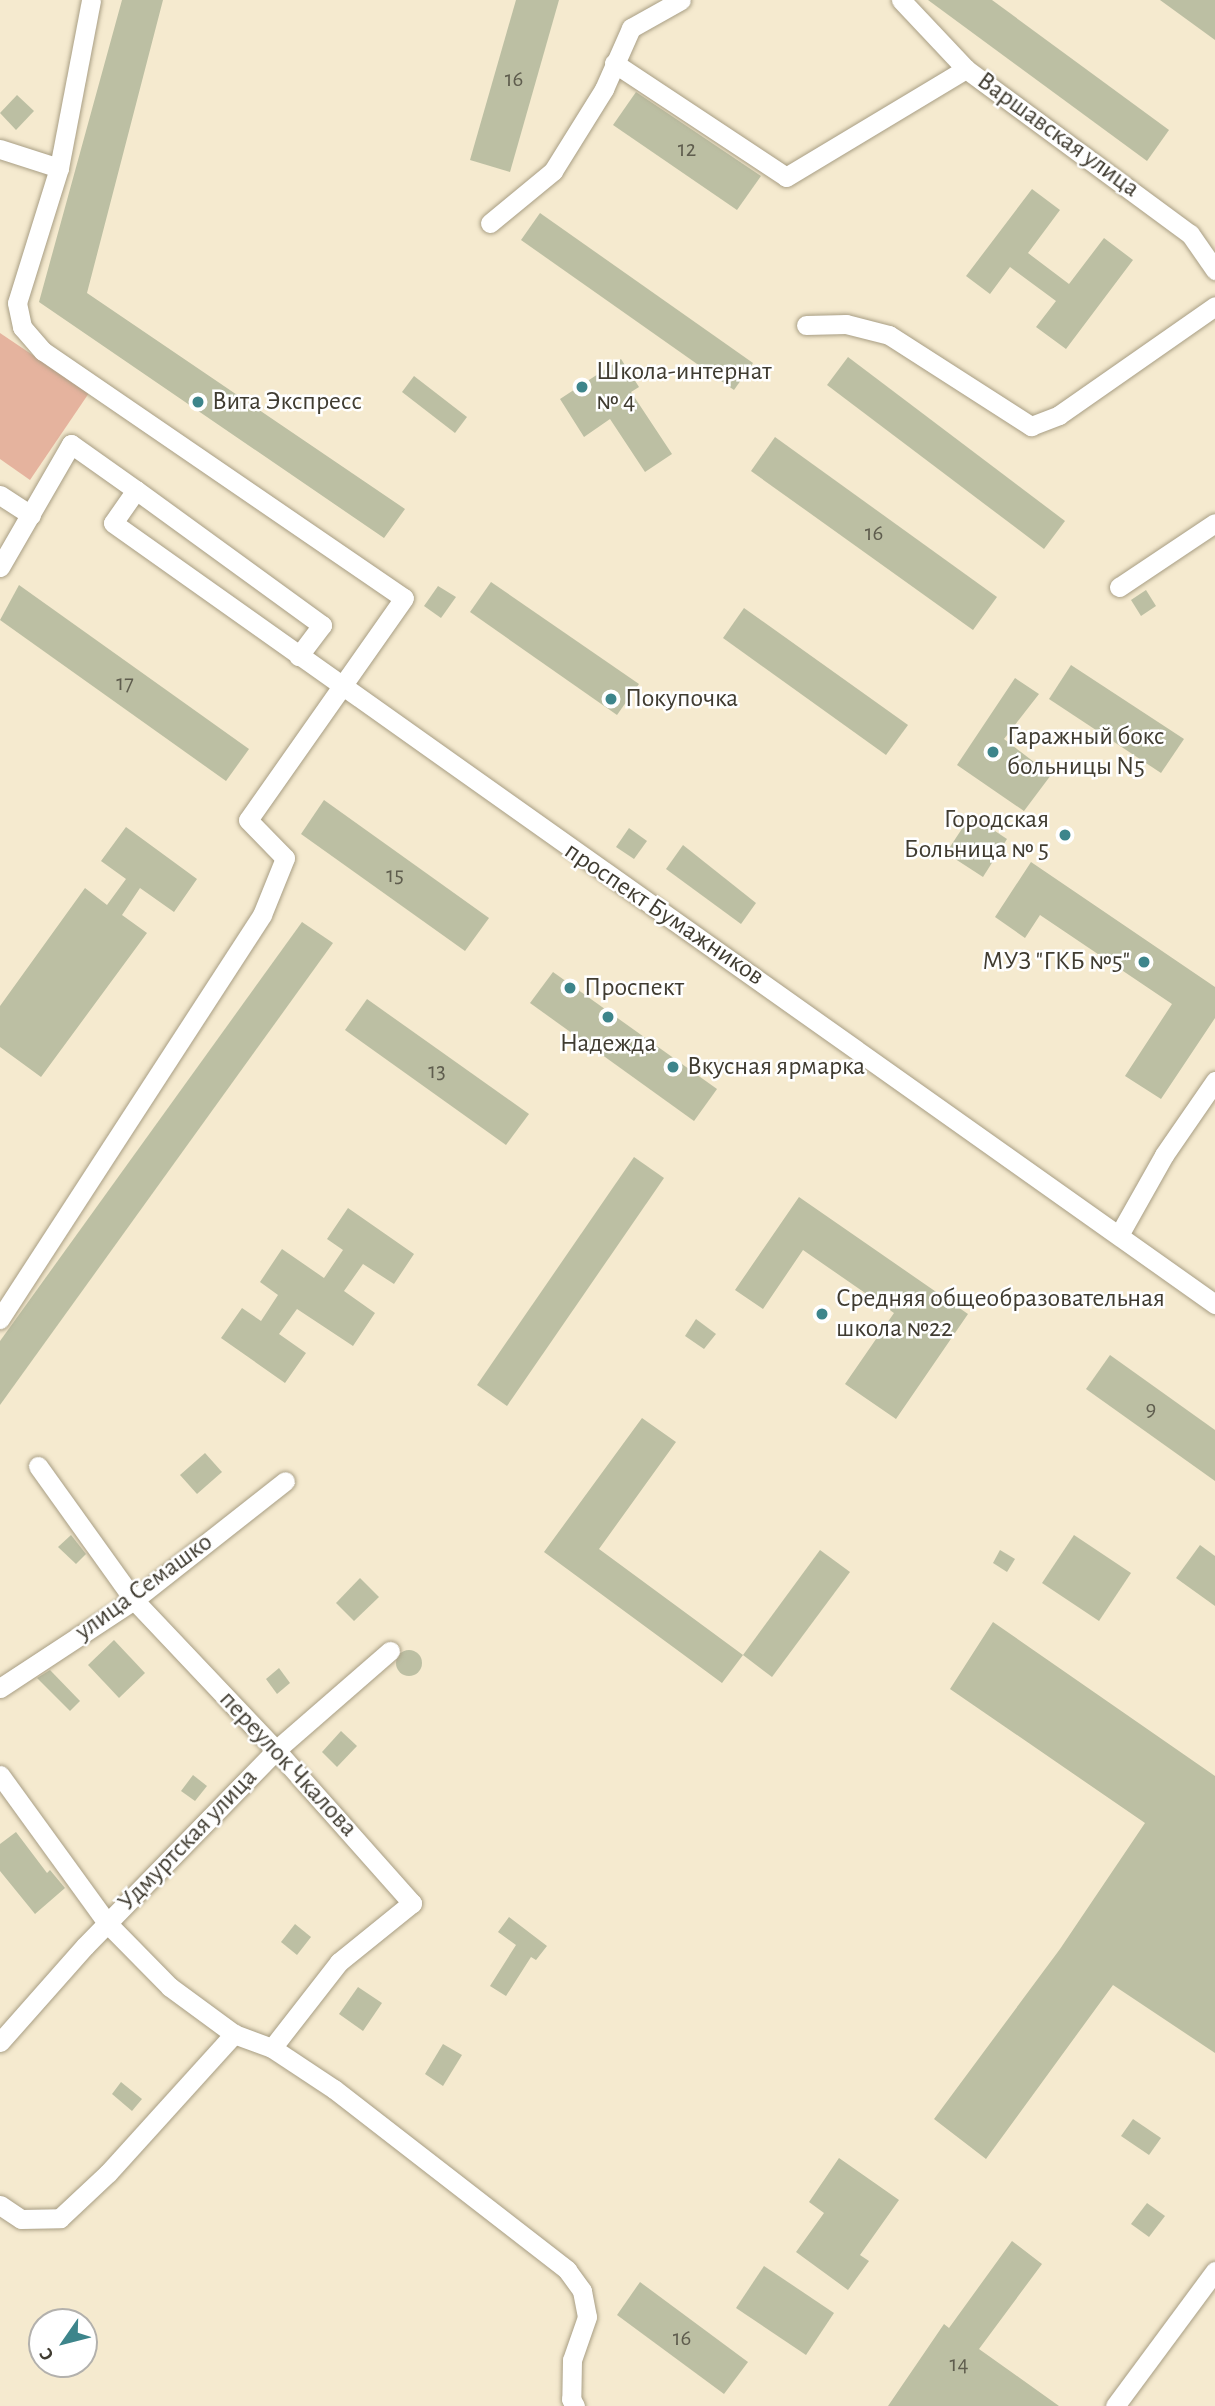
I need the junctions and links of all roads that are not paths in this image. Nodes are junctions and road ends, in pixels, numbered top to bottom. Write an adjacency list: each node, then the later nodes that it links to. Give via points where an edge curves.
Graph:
1 (91, 0): 7 (street)
2 (681, 0): 4 (street, via 631,29)
3 (901, 0): 5 (street, Варшавская улица)
4 (614, 63): 5 (street, via 786,177); 8 (street, via 604,89 553,171)
5 (966, 69): 9 (street, Варшавская улица, via 1144,195 1190,234)
6 (0, 149): 7 (street)
7 (59, 168): 19 (street, via 17,303 22,327 43,351 404,598)
8 (490, 223)
9 (1215, 270)
10 (1215, 306): 11 (street, via 1059,415 1031,426 889,335 846,324)
11 (806, 325)
12 (136, 490): 14 (street, via 71,444); 18 (street, via 322,625); 18 (street, проспект Бумажников, via 113,523)
13 (0, 495): 14 (street)
14 (32, 515): 16 (street)
15 (1215, 523): 17 (street)
16 (0, 567)
17 (1119, 587)
18 (299, 656): 19 (street, проспект Бумажников)
19 (343, 688): 21 (street, проспект Бумажников); 23 (street, via 248,820 285,858 262,915)
20 (1215, 1081): 21 (street, via 1164,1155)
21 (1119, 1235): 22 (street, проспект Бумажников)
22 (1215, 1304)
23 (0, 1319)
24 (38, 1466): 26 (street, переулок Чкалова)
25 (285, 1481): 26 (street, улица Семашко)
26 (134, 1600): 28 (street, улица Семашко); 29 (street, переулок Чкалова)
27 (390, 1651): 29 (street, Удмуртская улица)
28 (0, 1688)
29 (276, 1750): 31 (street, Удмуртская улица); 34 (street, переулок Чкалова, via 412,1903 339,1962)
30 (0, 1775): 31 (street)
31 (107, 1923): 32 (street, via 170,1987); 33 (street, Удмуртская улица)
32 (234, 2034): 34 (street); 35 (street, via 108,2173 60,2218 21,2219)
33 (0, 2042)
34 (272, 2048): 37 (street, via 334,2089 567,2270 582,2291 587,2317 572,2360 571,2399)
35 (0, 2205)
36 (1215, 2271): 38 (street)
37 (575, 2406)
38 (1115, 2406)

